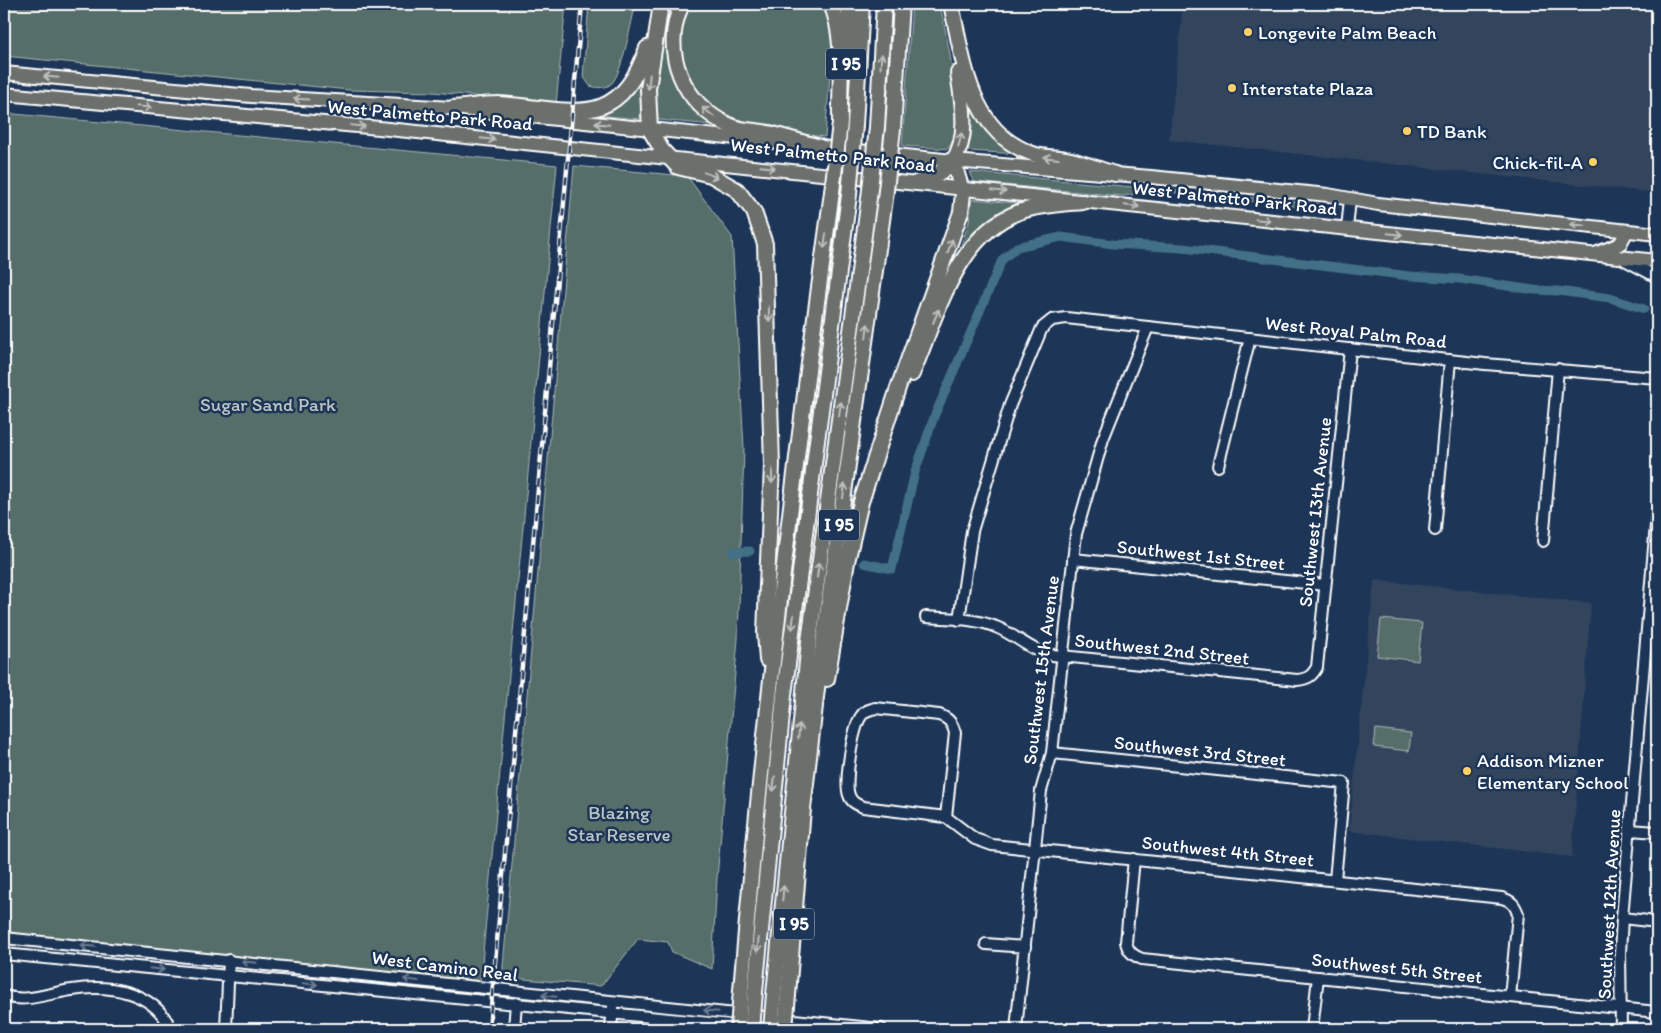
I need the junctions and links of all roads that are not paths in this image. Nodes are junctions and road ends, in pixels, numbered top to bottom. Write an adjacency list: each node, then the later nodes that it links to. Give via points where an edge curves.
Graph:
1 (682, 4): 16 (highway, one-way to 1, via 734,127 698,104 680,77 674,55 674,29)
2 (831, 4): 13 (highway, via 839,37)
3 (884, 4): 14 (highway, one-way to 3)
4 (901, 4): 14 (highway, I 95)
5 (949, 4): 18 (highway, one-way to 5, via 962,135 964,109); 19 (highway, one-way to 5, via 1069,160 1034,155 1007,141 992,126 971,90)
6 (853, 5): 13 (highway, I 95); 67 (highway, one-way to 67, bridge, via 857,105 849,195)
7 (660, 10): 12 (highway, via 635,76 617,98 602,106 581,112 496,104); 15 (highway, one-way to 15, via 648,89)
8 (4, 73): 9 (main road, West Palmetto Park Road, one-way to 8)
9 (98, 81): 11 (main road); 12 (main road, West Palmetto Park Road, one-way to 9, via 251,96)
10 (4, 94): 11 (main road, West Palmetto Park Road)
11 (95, 103): 17 (main road, West Palmetto Park Road, one-way to 17)
12 (452, 108): 15 (main road, West Palmetto Park Road, one-way to 12)
13 (840, 123): 49 (highway, I 95, one-way to 49, bridge, via 802,407)
14 (884, 128): 55 (highway, I 95, one-way to 14, bridge, via 824,636 885,199); 81 (highway, one-way to 14, bridge, via 809,641 869,198)
15 (650, 130): 16 (main road, West Palmetto Park Road); 17 (highway)
16 (820, 147): 18 (main road, West Palmetto Park Road)
17 (667, 157): 20 (main road, West Palmetto Park Road, one-way to 20); 49 (highway, one-way to 49, via 678,167 702,171 731,184 754,212 764,237 772,414 771,524 765,633)
18 (953, 161): 19 (main road, West Palmetto Park Road); 20 (highway, via 940,172); 21 (highway)
19 (1115, 174): 22 (main road, West Palmetto Park Road)
20 (916, 183): 21 (main road, West Palmetto Park Road)
21 (963, 188): 23 (main road, West Palmetto Park Road, one-way to 23); 37 (highway, one-way to 21, via 958,224)
22 (1350, 199): 24 (street); 25 (main road, West Palmetto Park Road, one-way to 22)
23 (1083, 202): 24 (main road, West Palmetto Park Road, one-way to 24); 37 (highway, one-way to 23, via 903,395 958,267 972,246 994,226 1020,212)
24 (1347, 229): 27 (main road, West Palmetto Park Road, one-way to 27)
25 (1627, 231): 26 (main road, West Palmetto Park Road); 27 (main road, via 1620,244)
26 (1657, 234)
27 (1593, 255): 28 (main road, West Palmetto Park Road)
28 (1622, 258): 29 (main road, West Palmetto Park Road); 30 (street)
29 (1657, 261)
30 (1657, 277)
31 (1148, 327): 32 (street, West Royal Palm Road); 42 (street, Southwest 15th Avenue, via 1094,464); 46 (street, West Royal Palm Road, via 1066,318 1052,320 1042,328 1001,430 968,546)
32 (1250, 338): 33 (street, West Royal Palm Road); 38 (street)
33 (1350, 349): 34 (street, West Royal Palm Road); 44 (street, Southwest 13th Avenue)
34 (1450, 360): 35 (street, West Royal Palm Road); 40 (street)
35 (1558, 369): 36 (street, West Royal Palm Road); 41 (street)
36 (1657, 378)
37 (886, 423): 55 (highway, via 851,542)
38 (1218, 466)
39 (1657, 512): 43 (street, Southwest 12th Avenue)
40 (1435, 530)
41 (1543, 541)
42 (1072, 559): 44 (street, Southwest 1st Street); 47 (street, Southwest 15th Avenue)
43 (1655, 561): 52 (street, Southwest 12th Avenue)
44 (1325, 585): 48 (street, Southwest 13th Avenue, via 1317,667)
45 (926, 617): 46 (street, Southwest 2nd Street)
46 (959, 620): 47 (street, Southwest 2nd Street, via 995,626 1036,651)
47 (1062, 656): 48 (street, Southwest 2nd Street, via 1297,680); 50 (street, Southwest 15th Avenue)
48 (1311, 676)
49 (770, 693): 67 (highway, I 95)
50 (1052, 753): 54 (street, Southwest 15th Avenue, via 1042,791); 57 (street, Southwest 3rd Street, via 1344,783)
51 (946, 817): 51 (street, via 955,732 953,724 939,715 875,708 867,710 857,723 849,766 849,798 863,807); 54 (street, Southwest 4th Street, via 983,843)
52 (1630, 830): 53 (street); 58 (street, Southwest 12th Avenue)
53 (1657, 832)
54 (1035, 849): 56 (street, Southwest 4th Street); 62 (street, Southwest 15th Avenue)
55 (801, 852): 82 (highway, I 95, bridge)
56 (1134, 859): 57 (street, Southwest 4th Street); 66 (street, Southwest 5th Street, via 1126,942 1134,956)
57 (1335, 880): 69 (street, Southwest 4th Street, via 1502,898 1513,904 1518,914)
58 (1622, 918): 59 (street); 72 (street, Southwest 12th Avenue)
59 (1657, 922)
60 (4, 938): 64 (street, West Camino Real, one-way to 60)
61 (986, 944): 62 (street)
62 (1025, 947): 84 (street, Southwest 15th Avenue)
63 (4, 954): 65 (street, West Camino Real, one-way to 65)
64 (229, 960): 65 (street); 70 (street, West Camino Real, one-way to 64)
65 (227, 976): 71 (street, West Camino Real, one-way to 71); 76 (street)
66 (1318, 977): 69 (street, Southwest 5th Street); 85 (street)
67 (748, 991): 79 (highway, I 95, bridge); 80 (highway, bridge)
68 (4, 996): 75 (street, via 33,998 89,988 127,992 156,1007)
69 (1510, 997): 72 (street, Southwest 5th Street)
70 (614, 1002): 73 (street); 83 (street, West Camino Real, one-way to 70)
71 (516, 1003): 73 (street, West Camino Real); 77 (street)
72 (1620, 1008): 74 (street, Southwest 5th Street); 86 (street, Southwest 12th Avenue)
73 (613, 1012): 78 (street); 81 (street, West Camino Real)
74 (1657, 1012)
75 (171, 1029)
76 (226, 1029)
77 (514, 1029)
78 (611, 1029)
79 (738, 1029)
80 (752, 1029)
81 (772, 1029)
82 (785, 1029)
83 (881, 1029)
84 (1016, 1029)
85 (1312, 1029)
86 (1621, 1029)

